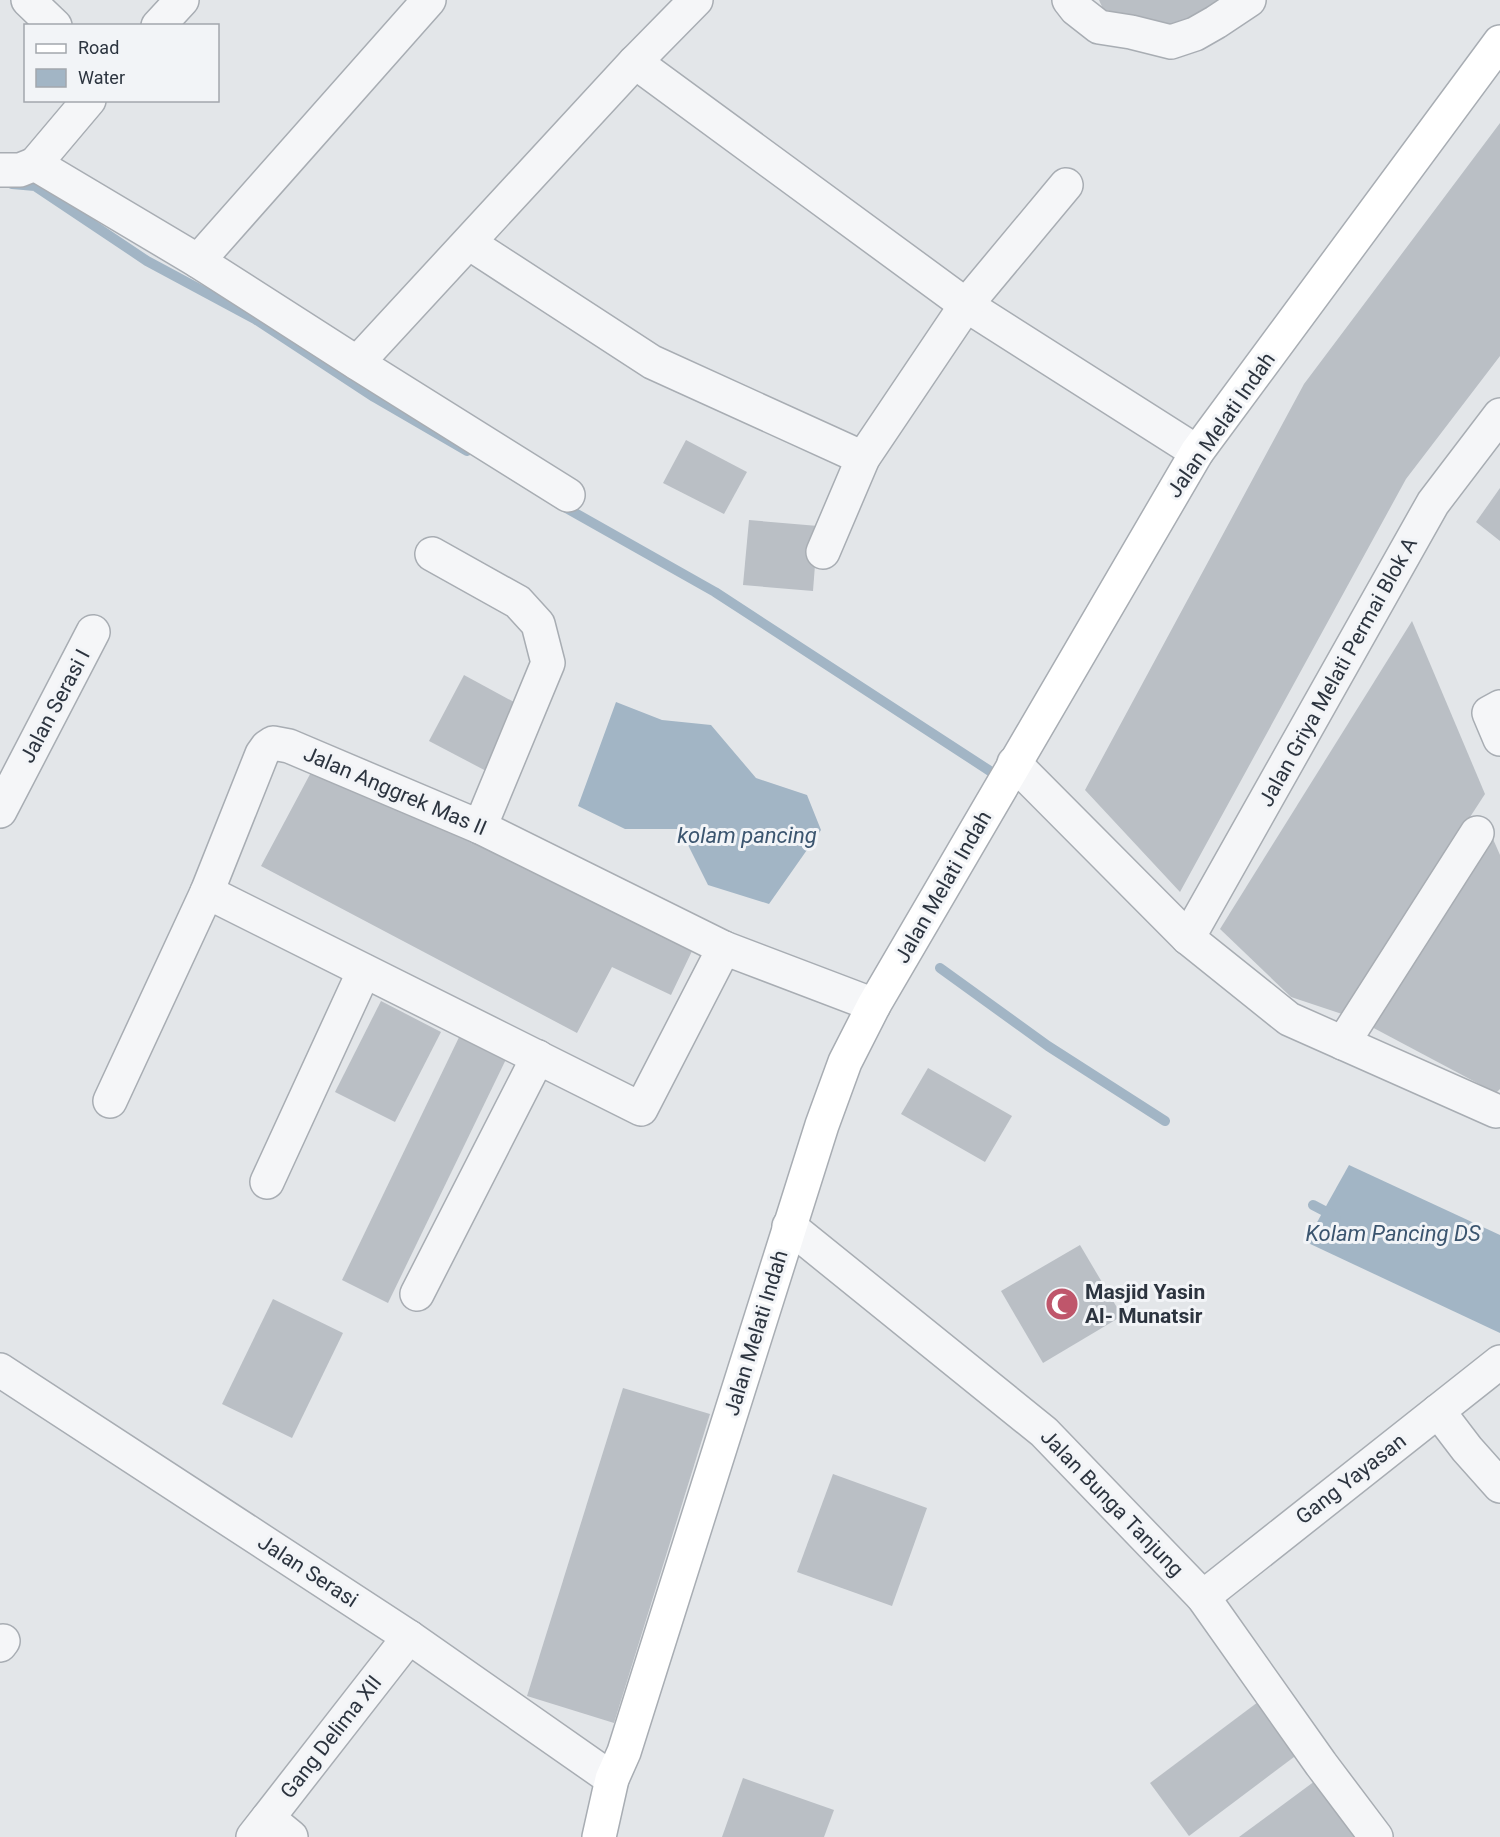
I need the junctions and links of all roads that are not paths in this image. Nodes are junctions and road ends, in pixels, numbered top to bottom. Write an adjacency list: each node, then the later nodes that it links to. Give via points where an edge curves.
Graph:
1 (28, 0): 7 (street)
2 (182, 0): 8 (street)
3 (429, 0): 16 (street)
4 (696, 0): 10 (street)
5 (1070, 0): 6 (street, via 1099,27 1171,42 1195,34)
6 (1249, 0)
7 (53, 24)
8 (160, 24)
9 (1500, 42): 20 (main road, Jalan Melati Indah)
10 (635, 62): 15 (street); 17 (street)
11 (88, 102): 12 (street)
12 (35, 164): 13 (street, via 20,170); 16 (street)
13 (0, 170)
14 (1066, 185): 17 (street)
15 (468, 243): 18 (street); 21 (street, via 652,362)
16 (198, 261): 18 (street)
17 (966, 304): 20 (street); 21 (street)
18 (357, 363): 22 (street)
19 (1500, 415): 33 (street, Jalan Griya Melati Permai Blok A, via 1433,502)
20 (1197, 452): 28 (main road, Jalan Melati Indah)
21 (863, 458): 23 (street)
22 (568, 495)
23 (823, 552)
24 (432, 554): 30 (street, via 518,602 538,624 548,663)
25 (93, 632): 29 (street, Jalan Serasi I)
26 (1500, 707): 27 (street, via 1489,713)
27 (1500, 739)
28 (1014, 763): 33 (street); 36 (main road, Jalan Melati Indah)
29 (0, 811)
30 (480, 827): 32 (street, Jalan Anggrek Mas II, via 289,746 273,743 262,754); 34 (street, Jalan Anggrek Mas II)
31 (1477, 833): 37 (street)
32 (207, 892): 35 (street); 39 (street, Jalan Anggrek Mas II)
33 (1188, 938): 37 (street, via 1288,1019)
34 (724, 948): 36 (street, Jalan Anggrek Mas II); 38 (street, via 641,1109)
35 (364, 971): 38 (street); 41 (street)
36 (874, 1005): 42 (main road, Jalan Melati Indah, via 845,1062)
37 (1343, 1043): 40 (street)
38 (538, 1057): 43 (street)
39 (110, 1101)
40 (1496, 1111)
41 (267, 1182)
42 (789, 1226): 48 (street, Jalan Bunga Tanjung, via 1044,1432); 50 (main road, Jalan Melati Indah, via 624,1752)
43 (417, 1294)
44 (1500, 1362): 46 (street, Gang Yayasan)
45 (0, 1370): 49 (street, Jalan Serasi)
46 (1438, 1411): 47 (street); 48 (street, Gang Yayasan)
47 (1500, 1486)
48 (1203, 1597): 53 (street, Jalan Bunga Tanjung)
49 (409, 1637): 50 (street, Jalan Serasi); 51 (street, Gang Delima XII)
50 (612, 1779): 52 (main road, Jalan Melati Indah)
51 (270, 1831)
52 (598, 1837)
53 (1376, 1837)

